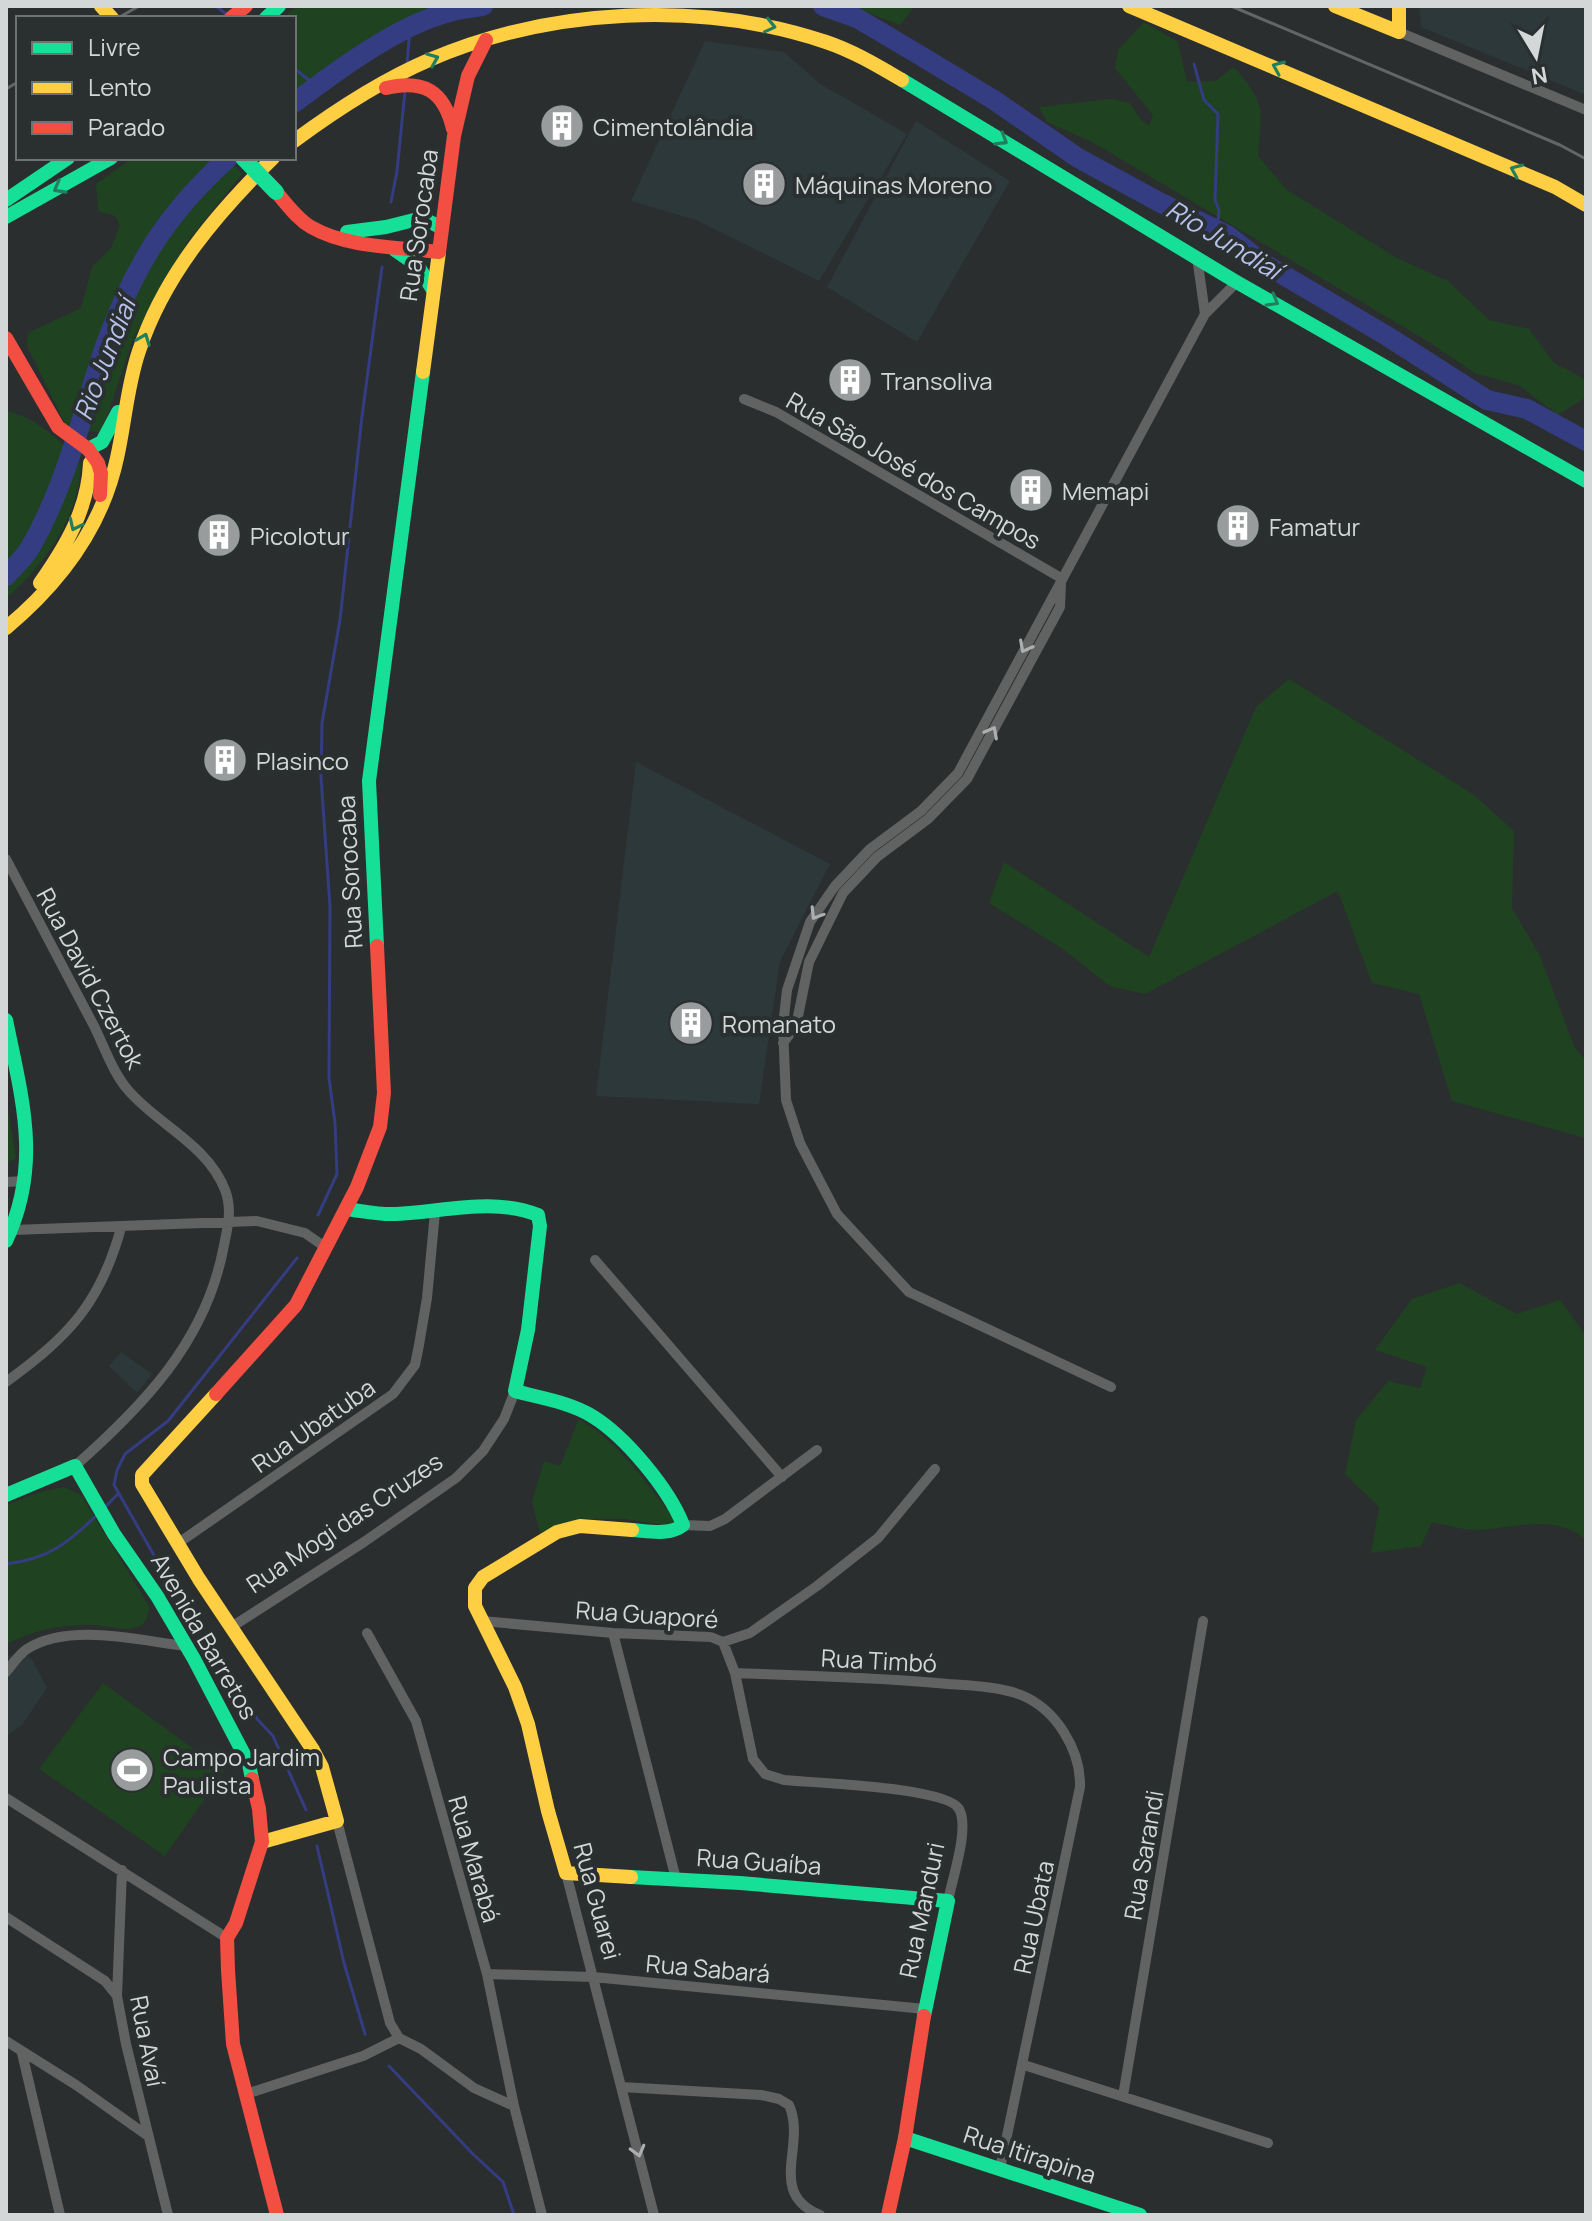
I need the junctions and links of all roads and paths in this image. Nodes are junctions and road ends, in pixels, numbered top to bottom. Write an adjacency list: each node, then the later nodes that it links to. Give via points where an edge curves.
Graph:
1 (1129, 6): 16 (street, one-way to 1)
2 (1335, 6): 4 (street)
3 (1399, 6): 4 (street)
4 (1399, 32): 7 (street)
5 (486, 40): 6 (street, one-way to 5, via 428,61); 8 (street, Rua Sorocaba, via 468,76); 23 (street, one-way to 23, via 584,17 638,13 706,15 800,33 880,67)
6 (354, 99): 8 (street, via 400,84 422,86 447,108); 9 (street)
7 (1586, 110)
8 (454, 136): 14 (street, Rua Sorocaba)
9 (296, 140)
10 (65, 160): 15 (street)
11 (107, 160): 17 (street, one-way to 17)
12 (245, 160): 20 (street, bridge, via 300,218)
13 (271, 160): 28 (street, one-way to 13, via 151,321 175,277 230,202)
14 (449, 184): 18 (street); 19 (street, Rua Sorocaba)
15 (6, 200)
16 (1586, 205)
17 (6, 217)
18 (422, 218): 19 (street); 20 (street)
19 (442, 228): 22 (street, Rua Sorocaba)
20 (330, 234): 21 (street)
21 (367, 242): 22 (street); 25 (street, via 414,260)
22 (439, 252): 25 (street, Rua Sorocaba)
23 (1197, 257): 24 (street); 26 (street)
24 (1237, 282): 26 (street); 31 (street, one-way to 31)
25 (433, 290): 41 (street, Rua Sorocaba, via 369,781 383,1110)
26 (1205, 314): 33 (street)
27 (6, 338): 30 (street, via 58,427)
28 (129, 389): 30 (street, via 102,442); 32 (street, via 113,475)
29 (744, 399): 33 (street, Rua São José dos Campos, via 776,412)
30 (79, 444): 32 (street, via 101,473); 34 (street, one-way to 34, via 90,479 80,513 38,585)
31 (1586, 481)
32 (97, 518): 35 (street, via 72,561)
33 (1061, 578): 38 (street, one-way to 38, via 958,773 921,811 870,849 810,922 787,990); 38 (street, one-way to 33, via 796,1026 809,962 843,893 967,779 1060,607)
34 (6, 614)
35 (6, 628)
36 (6, 859): 43 (street, Rua David Czertok, via 127,1090 213,1170 225,1188)
37 (6, 1020): 39 (street, via 25,1132)
38 (783, 1043): 49 (street, via 786,1100 800,1143 837,1214 909,1292)
39 (26, 1181): 40 (street); 45 (street)
40 (6, 1182)
41 (346, 1209): 42 (street, via 393,1215); 46 (street, Rua Sorocaba)
42 (435, 1212): 50 (street, Rua Mogi das Cruzes, via 504,1206 538,1215 523,1363); 57 (street, Rua Ubatuba, via 415,1365 393,1394)
43 (229, 1220): 44 (street); 46 (street, via 291,1228); 52 (street, via 212,1293 183,1350 123,1424)
44 (121, 1228): 45 (street); 48 (street, via 96,1295 71,1329)
45 (9, 1235)
46 (325, 1247): 57 (street, Rua Sorocaba, via 296,1305 142,1475 142,1484)
47 (595, 1260): 54 (street)
48 (6, 1382)
49 (1111, 1387)
50 (515, 1391): 56 (street, via 592,1416 672,1501); 60 (street, Rua Mogi das Cruzes, via 483,1451 456,1478)
51 (817, 1450): 54 (street)
52 (75, 1466): 55 (street); 64 (street, Avenida Barretos)
53 (935, 1469): 63 (street, Rua Guaporé, via 878,1538 782,1612 750,1633)
54 (782, 1477): 56 (street, via 725,1519 710,1526)
55 (6, 1495)
56 (683, 1525): 58 (street, via 666,1532 580,1526 557,1532 483,1577 475,1588)
57 (177, 1544): 60 (street)
58 (478, 1614): 62 (street, Rua Guaporé); 72 (street, Rua Guarei, via 528,1724)
59 (1203, 1621): 87 (street, Rua Sarandi)
60 (233, 1626): 69 (street, via 313,1750)
61 (367, 1633): 77 (street, Rua Marabá, via 416,1721)
62 (613, 1633): 63 (street, Rua Guaporé, via 711,1637); 73 (street)
63 (723, 1642): 66 (street, Rua Manduri)
64 (186, 1646): 65 (street, via 106,1636 58,1637 26,1649); 70 (street, Avenida Barretos, via 249,1764)
65 (6, 1672)
66 (735, 1673): 67 (street, Rua Timbó, via 915,1681); 74 (street, Rua Manduri, via 753,1759 765,1774 916,1792 948,1799 958,1807 961,1839)
67 (1021, 1695): 84 (street, Rua Ubata, via 1059,1726 1081,1774)
68 (6, 1798): 71 (street)
69 (337, 1821): 70 (street); 81 (street, via 390,2023)
70 (262, 1842): 76 (street, Avenida Barretos)
71 (122, 1870): 76 (street); 79 (street, Rua Avaí)
72 (566, 1873): 73 (street, Rua Guaíba); 78 (street, Rua Guarei)
73 (676, 1879): 74 (street, Rua Guaíba)
74 (948, 1901): 80 (street, Rua Manduri)
75 (6, 1917): 79 (street, via 105,1981)
76 (227, 1938): 86 (street, Avenida Barretos, via 233,2044)
77 (487, 1974): 78 (street, Rua Sabará); 88 (street, Rua Marabá)
78 (593, 1977): 80 (street, Rua Sabará); 85 (street, Rua Guarei)
79 (117, 1996): 89 (street, Rua Avaí)
80 (925, 2009): 90 (street, Rua Manduri)
81 (399, 2038): 86 (street, via 363,2056); 88 (street, via 474,2088)
82 (6, 2041): 83 (street)
83 (22, 2053): 89 (street); 93 (street)
84 (1024, 2065): 87 (street); 92 (street, Rua Ubata)
85 (621, 2087): 97 (street, Rua Guarei, one-way to 97); 98 (street, via 761,2095 789,2105 794,2194 800,2206)
86 (246, 2094): 95 (street, Avenida Barretos)
87 (1123, 2096): 91 (street)
88 (514, 2106): 96 (street, Rua Marabá)
89 (148, 2136): 94 (street, Rua Avaí)
90 (905, 2138): 92 (street, Rua Itirapina); 99 (street, Rua Manduri)
91 (1268, 2143)
92 (1000, 2169): 100 (street, Rua Itirapina)
93 (60, 2215)
94 (168, 2215)
95 (277, 2215)
96 (542, 2215)
97 (654, 2215)
98 (820, 2215)
99 (888, 2215)
100 (1140, 2215)

